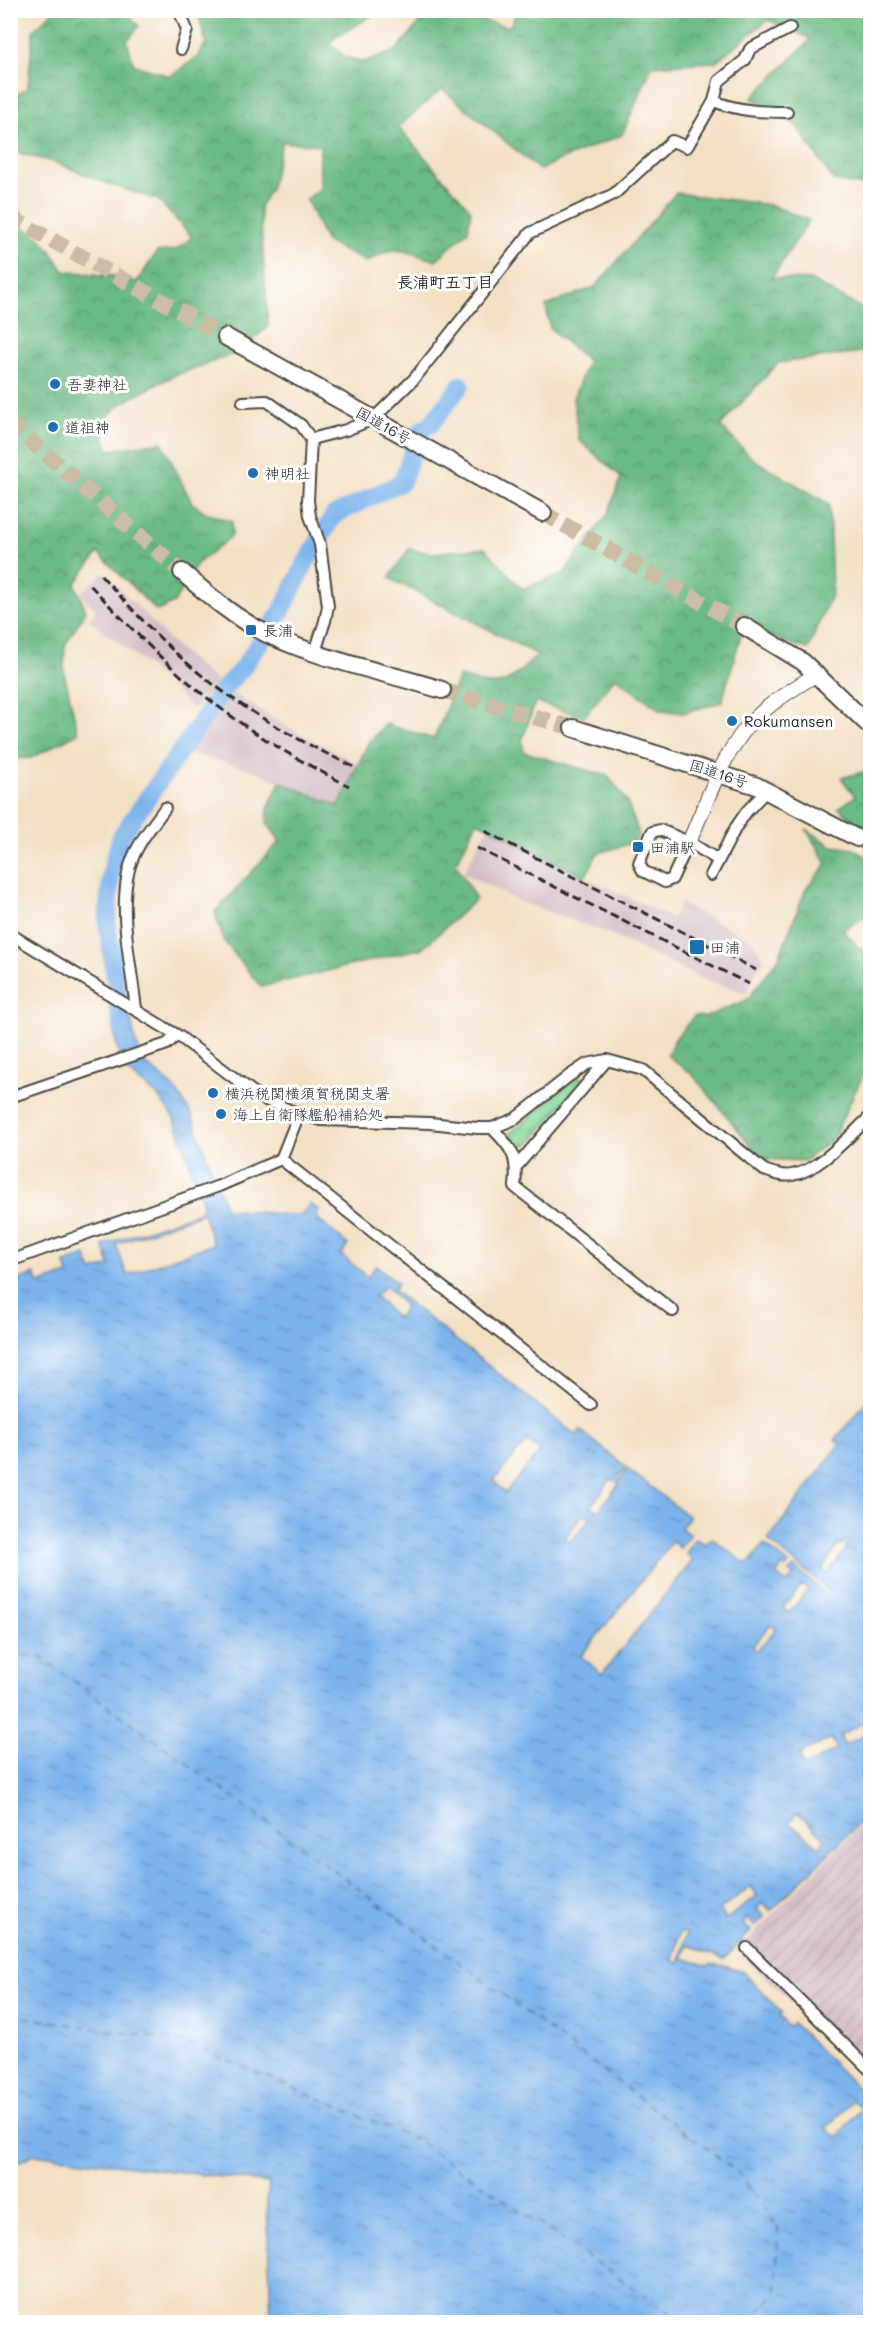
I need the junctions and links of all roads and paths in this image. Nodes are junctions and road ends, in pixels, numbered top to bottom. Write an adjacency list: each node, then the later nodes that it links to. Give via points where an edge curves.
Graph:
1 (179, 10): 3 (street, via 187,30)
2 (790, 28): 4 (street, via 750,49 746,60 719,81)
3 (181, 49)
4 (714, 101): 5 (street, via 757,112); 8 (street, via 687,147 672,141 614,194 530,233 414,379)
5 (787, 112)
6 (226, 337): 8 (highway, 国道16号)
7 (243, 402): 9 (street, via 267,401 301,425)
8 (374, 419): 9 (street); 10 (highway, 国道16号)
9 (311, 439): 13 (street, via 308,501 320,544 328,606)
10 (543, 513)
11 (182, 572): 13 (highway, via 216,602 265,633)
12 (744, 626): 14 (highway)
13 (315, 652): 15 (highway)
14 (817, 674): 16 (highway); 18 (main road, via 773,704 748,727)
15 (442, 690)
16 (869, 721)
17 (573, 728): 18 (highway, 国道16号)
18 (719, 773): 19 (highway, 国道16号); 22 (main road)
19 (767, 790): 21 (highway, 国道16号); 23 (street, via 747,811)
20 (165, 808): 26 (street, via 138,846 126,885)
21 (857, 838)
22 (689, 842): 22 (street, via 672,879 665,882 643,872 639,863 652,832 660,830); 23 (street)
23 (718, 860): 24 (street)
24 (711, 875)
25 (10, 934): 26 (street)
26 (133, 1007): 27 (street)
27 (177, 1035): 29 (street, via 167,1044); 30 (street, via 261,1098)
28 (607, 1060): 31 (street, via 643,1070 764,1170 778,1175 790,1176 817,1165); 32 (street, via 587,1064 515,1119); 34 (street)
29 (10, 1097)
30 (299, 1113): 32 (street, via 321,1120); 33 (street)
31 (870, 1117)
32 (492, 1128): 34 (street, via 507,1142)
33 (281, 1159): 35 (street, via 219,1186); 37 (street)
34 (517, 1166): 36 (street, via 515,1187)
35 (10, 1261)
36 (673, 1311)
37 (591, 1405)
38 (747, 1948): 39 (street)
39 (870, 2070)

